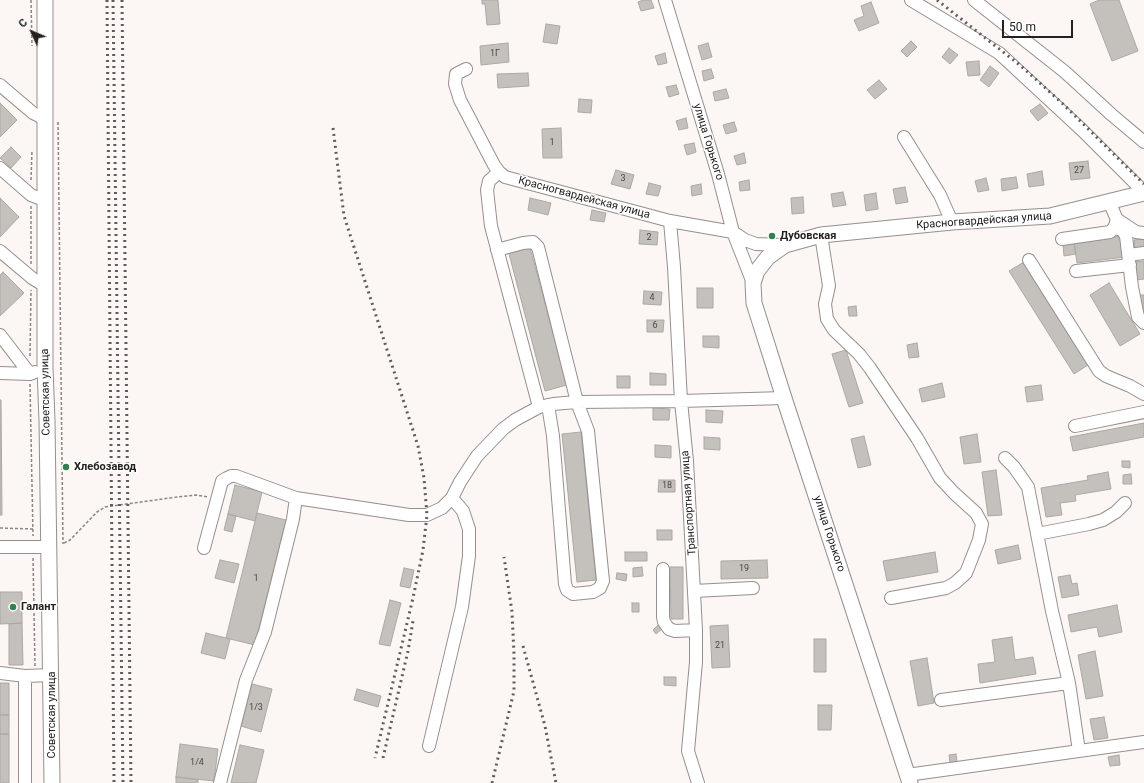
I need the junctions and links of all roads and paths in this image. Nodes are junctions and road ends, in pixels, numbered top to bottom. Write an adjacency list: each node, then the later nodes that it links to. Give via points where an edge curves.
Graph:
1 (31, 0): 6 (path)
2 (45, 0): 9 (main road, Советская улица)
3 (665, 0): 22 (street, улица Горького)
4 (910, 0): 15 (street, via 999,53)
5 (974, 0): 11 (street, via 1065,72)
6 (32, 53)
7 (466, 69): 14 (street, via 456,74 455,84 460,100)
8 (0, 85): 9 (street, via 32,113)
9 (52, 119): 17 (main road, Советская улица); 57 (path)
10 (904, 137): 20 (street, via 940,195)
11 (1144, 142)
12 (32, 150): 16 (path)
13 (0, 168): 16 (street)
14 (499, 172): 19 (street, Красногвардейская улица, via 505,177); 27 (street, via 489,181 487,190)
15 (1144, 192): 18 (main road, Красногвардейская улица)
16 (31, 195): 17 (street); 33 (path)
17 (46, 201): 35 (main road, Советская улица)
18 (1109, 201): 20 (main road, Красногвардейская улица, via 1050,216); 21 (street)
19 (670, 221): 22 (street, Красногвардейская улица); 44 (street, Транспортная улица)
20 (952, 222): 24 (main road, Красногвардейская улица)
21 (1116, 224): 23 (street); 25 (street, via 1110,232); 31 (street, via 1126,236)
22 (733, 232): 26 (street, Красногвардейская улица, via 756,244); 34 (street, улица Горького)
23 (1144, 234)
24 (821, 235): 26 (main road, улица Горького); 65 (street, via 829,286 825,304 827,319 870,368 917,438 940,478 976,513 982,524 979,540 966,573 955,583 946,588)
25 (1062, 240)
26 (786, 245): 34 (main road, улица Горького, via 768,257 757,271)
27 (497, 250): 45 (street, via 533,242 538,247); 46 (street)
28 (0, 251): 33 (street)
29 (1144, 253): 31 (street)
30 (1028, 260): 42 (street, via 1099,371)
31 (1129, 260): 32 (street); 36 (street)
32 (1076, 271)
33 (32, 278): 35 (street); 41 (path)
34 (753, 283): 43 (main road, улица Горького, via 754,303)
35 (45, 286): 39 (main road, Советская улица)
36 (1138, 286): 37 (street, via 1138,317)
37 (1144, 323)
38 (0, 335): 41 (street)
39 (45, 368): 41 (street); 60 (main road, Советская улица)
40 (0, 373): 41 (street)
41 (30, 374): 55 (path)
42 (1144, 394)
43 (784, 398): 44 (street); 75 (main road, улица Горького)
44 (681, 401): 45 (street); 64 (street, Транспортная улица)
45 (577, 402): 46 (street); 46 (street, via 588,431 603,581 600,588 594,592 573,594 567,590 565,584 552,436)
46 (543, 406): 52 (street, via 502,429 477,456)
47 (1144, 412): 48 (street)
48 (1075, 426)
49 (1005, 458): 56 (street, via 1028,487)
50 (217, 498): 51 (street, via 222,481 236,476); 57 (path, via 196,495 105,507); 61 (street)
51 (296, 498): 52 (street, via 409,515 426,515 442,508); 78 (street, via 265,632 246,680)
52 (452, 498): 73 (street, via 463,511 469,529 470,556 462,607)
53 (1125, 503): 56 (street, via 1103,520)
54 (0, 528): 55 (path)
55 (33, 529): 58 (path)
56 (1037, 534): 70 (street)
57 (63, 544): 60 (path)
58 (33, 546): 59 (street); 60 (street); 69 (path)
59 (0, 547)
60 (48, 547): 68 (main road, Советская улица)
61 (204, 548)
62 (663, 569): 66 (street, via 664,622 669,629 675,631)
63 (753, 588): 64 (street)
64 (694, 590): 66 (street, Транспортная улица)
65 (891, 598)
66 (696, 630): 79 (street, Транспортная улица, via 696,662 688,751)
67 (0, 673): 69 (street)
68 (52, 675): 69 (street); 77 (main road, Советская улица)
69 (30, 676): 76 (street)
70 (1069, 683): 71 (street); 74 (street)
71 (941, 700)
72 (1144, 742): 74 (street)
73 (429, 746)
74 (1079, 751): 75 (street)
75 (909, 779)
76 (25, 783)
77 (52, 783)
78 (220, 783)
79 (698, 783)

